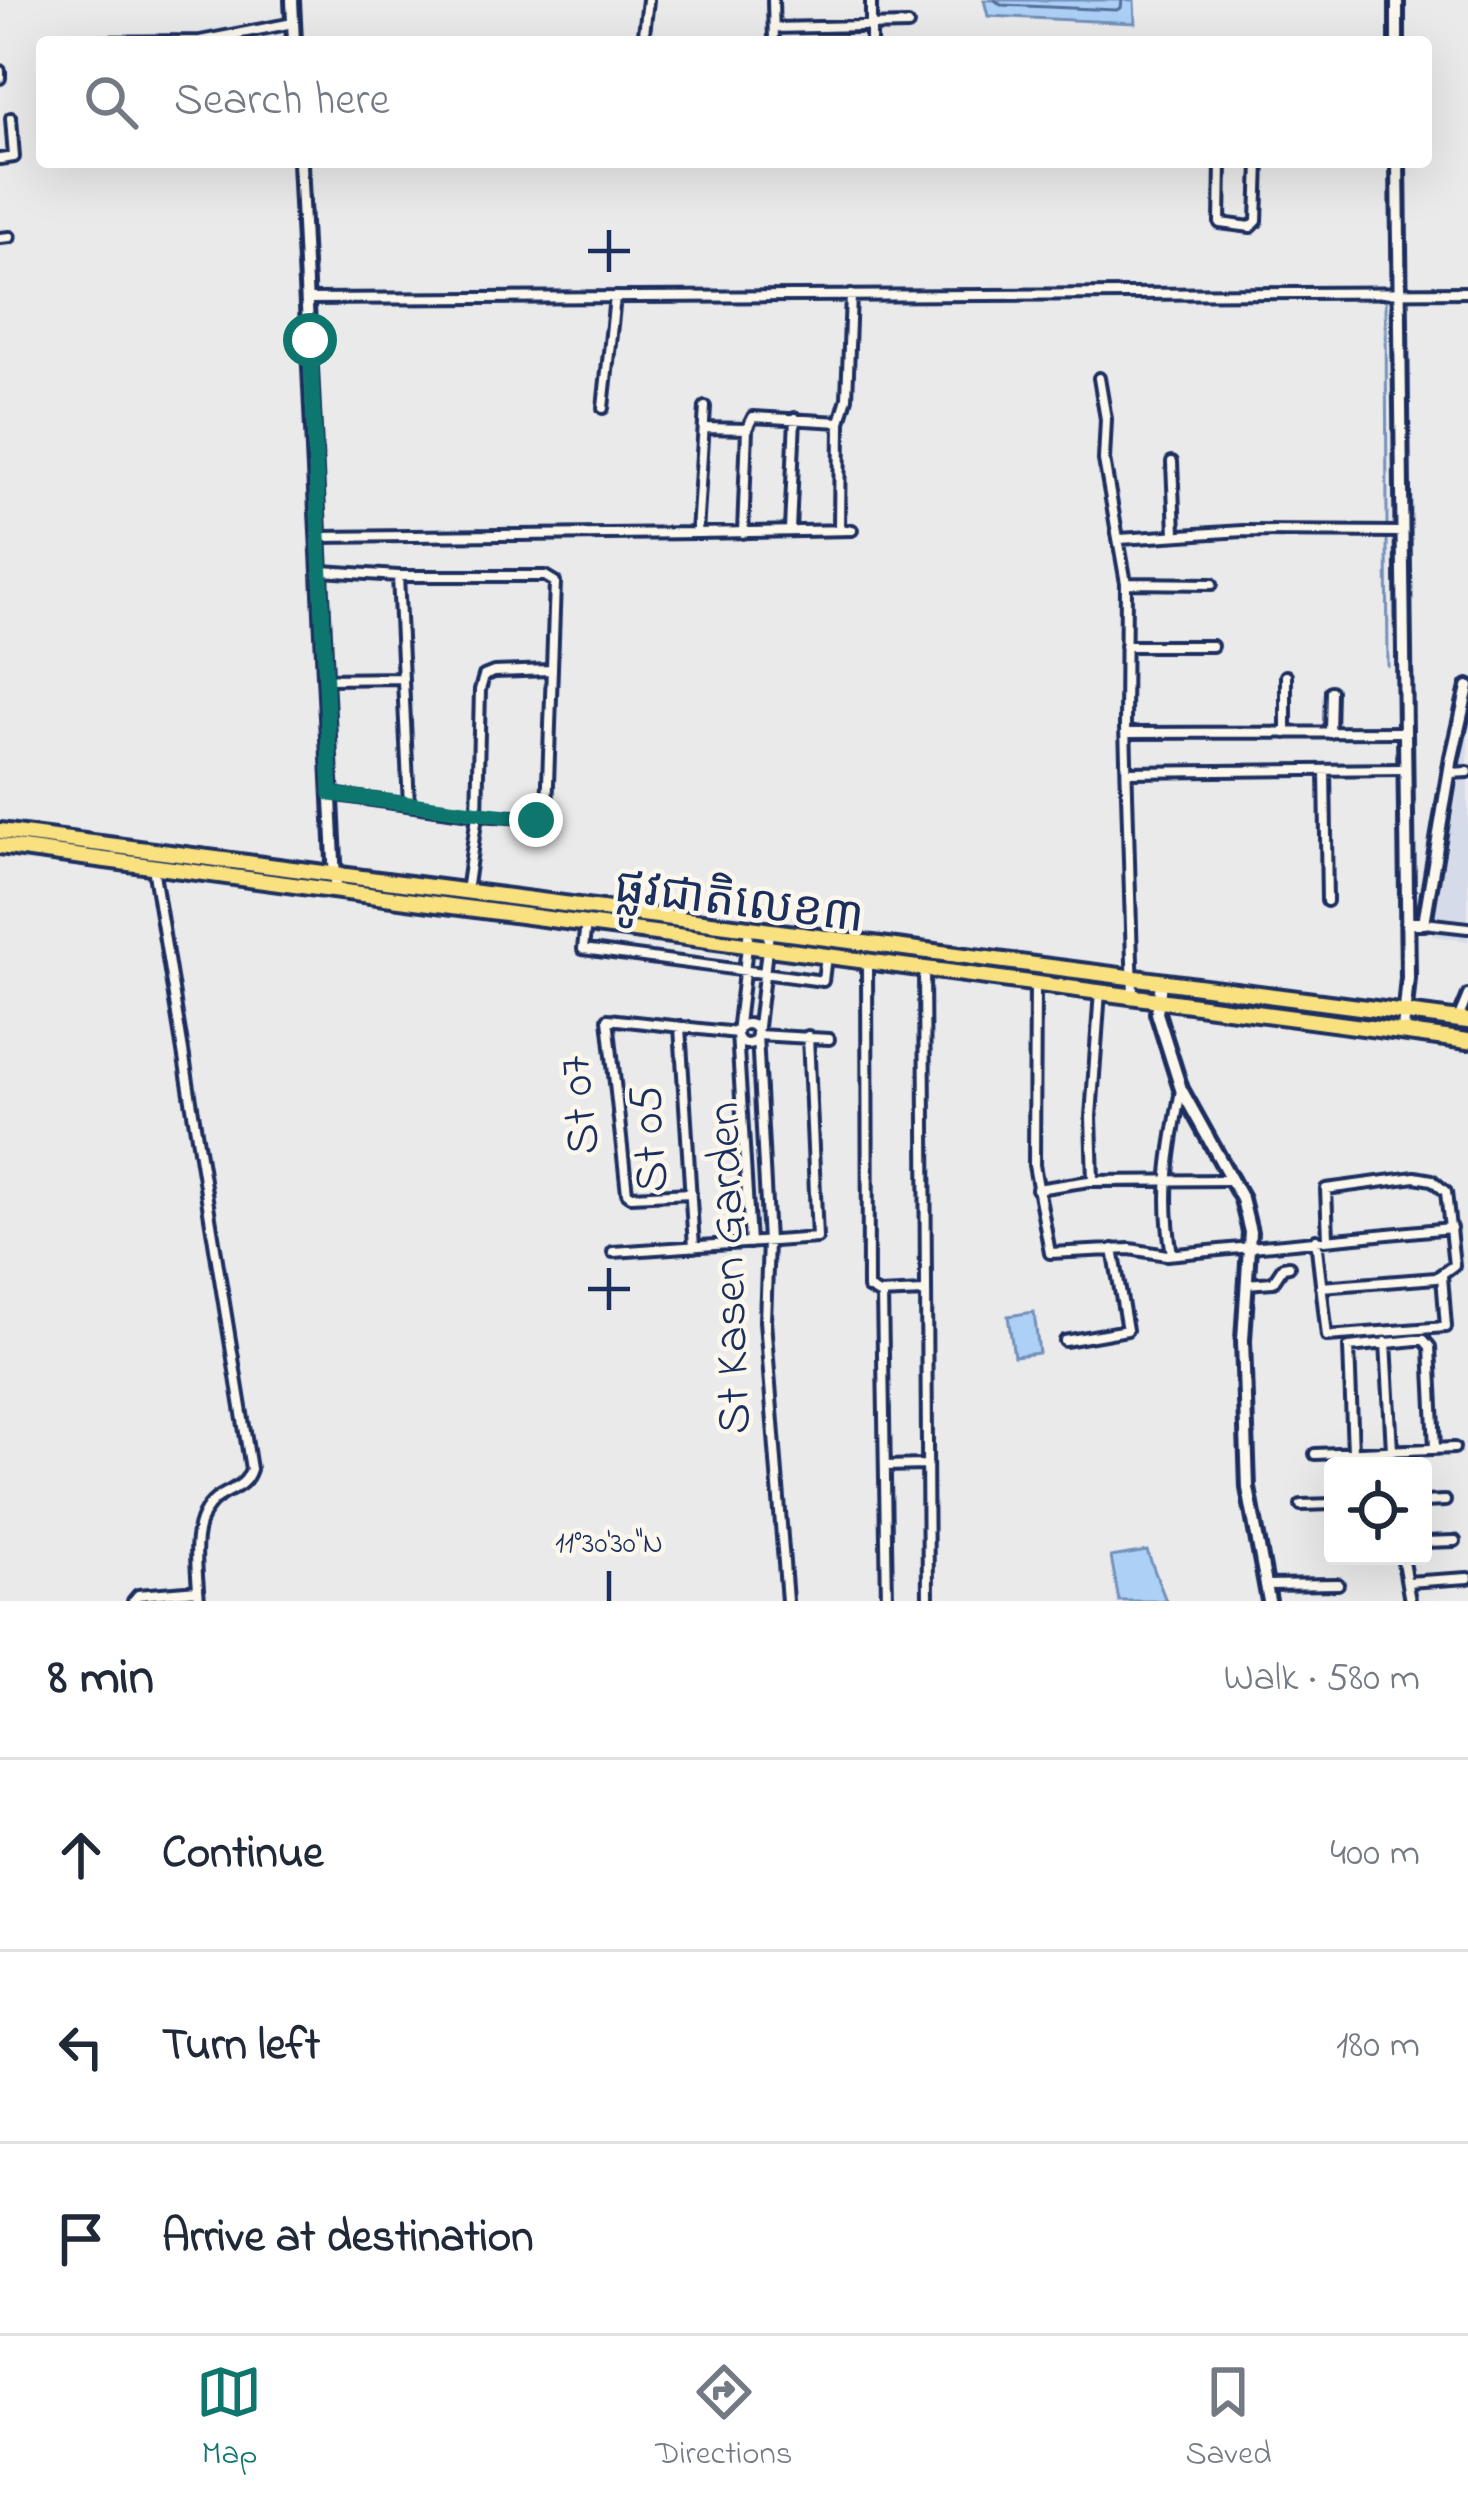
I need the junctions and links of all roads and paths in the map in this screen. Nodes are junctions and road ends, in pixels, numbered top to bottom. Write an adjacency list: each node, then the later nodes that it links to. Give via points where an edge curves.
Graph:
1 (292, 0): 6 (street)
2 (648, 0): 12 (street)
3 (773, 0): 9 (street)
4 (871, 0): 8 (street)
5 (1397, 0): 15 (street)
6 (293, 23): 10 (street); 11 (street)
7 (908, 25): 8 (street)
8 (871, 26): 9 (street); 14 (street)
9 (774, 28): 13 (street)
10 (226, 36)
11 (294, 36)
12 (644, 36)
13 (774, 36)
14 (871, 36)
15 (1397, 36)
16 (11, 118): 17 (street, via 14,158)
17 (0, 159)
18 (300, 168): 26 (street)
19 (1221, 168): 20 (street, via 1220,223 1251,227)
20 (1259, 168)
21 (1398, 168): 22 (street)
22 (1399, 292): 23 (street); 24 (street); 39 (street)
23 (1468, 292)
24 (851, 296): 25 (street); 31 (street)
25 (615, 297): 26 (street); 29 (street)
26 (308, 299): 42 (street)
27 (1099, 378): 43 (street)
28 (705, 406): 32 (street)
29 (603, 408)
30 (795, 418): 31 (street); 33 (street, via 753,417); 35 (street)
31 (840, 422): 36 (street)
32 (704, 428): 33 (street); 40 (street)
33 (747, 429): 41 (street)
34 (1172, 462): 38 (street)
35 (790, 530): 36 (street); 41 (street)
36 (839, 530): 37 (street)
37 (852, 530)
38 (1175, 532): 39 (street); 43 (street)
39 (1391, 532): 56 (street)
40 (697, 533): 41 (street); 42 (street)
41 (743, 533)
42 (320, 537): 44 (street)
43 (1120, 539): 46 (street)
44 (322, 571): 45 (street); 53 (street)
45 (398, 576): 50 (street, via 551,577); 52 (street)
46 (1126, 584): 47 (street); 48 (street)
47 (1212, 584)
48 (1125, 646): 49 (street); 57 (street)
49 (1212, 646)
50 (550, 670): 67 (street, via 484,676); 67 (street, via 547,812 536,820)
51 (1286, 676): 58 (street)
52 (403, 678): 53 (street); 66 (street)
53 (328, 679): 65 (street)
54 (1468, 687): 64 (street)
55 (1331, 691): 59 (street)
56 (1403, 732): 59 (street); 61 (street)
57 (1125, 733): 58 (street); 62 (street)
58 (1286, 733): 59 (street)
59 (1330, 733)
60 (1324, 770): 61 (street); 62 (street); 73 (street)
61 (1404, 770): 75 (street)
62 (1127, 772): 86 (street)
63 (1468, 772): 64 (street)
64 (1449, 773): 76 (street)
65 (331, 794): 66 (street); 71 (street)
66 (409, 805): 67 (street)
67 (477, 815): 72 (street)
68 (0, 831): 71 (highway, ផ្លូវជាតិលេខ៣)
69 (0, 846): 70 (highway, ផ្លូវជាតិលេខ៣)
70 (153, 866): 71 (highway, ផ្លូវជាតិលេខ៣); 142 (street, via 251,1469 202,1514)
71 (335, 882): 72 (highway, ផ្លូវជាតិលេខ៣); 74 (highway, ផ្លូវជាតិលេខ៣)
72 (466, 892): 78 (highway, ផ្លូវជាតិលេខ៣)
73 (1327, 901)
74 (586, 923): 78 (highway, ផ្លូវជាតិលេខ៣); 83 (street, via 583,949)
75 (1407, 923): 76 (street); 90 (street)
76 (1424, 923): 77 (street)
77 (1468, 928)
78 (748, 937): 79 (highway, ផ្លូវជាតិលេខ៣); 83 (street, St Kasen Garden)
79 (768, 939): 80 (highway, ផ្លូវជាតិលេខ៣); 84 (street, St Kasen Garden); 86 (highway, ផ្លូវជាតិលេខ៣)
80 (826, 955): 81 (highway, ផ្លូវជាតិលេខ៣); 84 (street, via 823,981)
81 (867, 960): 82 (highway, ផ្លូវជាតិលេខ៣); 120 (street, via 867,1279)
82 (924, 967): 85 (highway, ផ្លូវជាតិលេខ៣); 119 (street)
83 (744, 972): 84 (street); 94 (street, St Kasen Garden)
84 (764, 974): 95 (street, St Kasen Garden)
85 (1035, 982): 88 (highway, ផ្លូវជាតិលេខ៣); 103 (street)
86 (1134, 987): 87 (highway, ផ្លូវជាតិលេខ៣); 88 (highway, ផ្លូវជាតិលេខ៣)
87 (1160, 990): 90 (highway, ផ្លូវជាតិលេខ៣); 93 (highway, ផ្លូវជាតិលេខ៣); 99 (street, via 1157,1013)
88 (1100, 991): 101 (street)
89 (1468, 995): 91 (street)
90 (1406, 1013): 91 (highway, ផ្លូវជាតិលេខ៣); 93 (street)
91 (1463, 1021)
92 (680, 1026): 94 (street); 104 (street, St 05); 104 (street, St 07, via 609,1018 627,1193)
93 (1403, 1030): 98 (highway, ផ្លូវជាតិលេខ៣)
94 (737, 1033): 95 (street, via 747,1024); 109 (street, St Kasen Garden)
95 (757, 1035): 96 (street); 108 (street, St Kasen Garden)
96 (808, 1036): 97 (street); 108 (street, via 817,1238)
97 (829, 1039)
98 (1468, 1041)
99 (1180, 1089): 100 (street); 102 (street)
100 (1230, 1180): 102 (street); 110 (street)
101 (1093, 1181): 102 (street); 103 (street)
102 (1165, 1182): 114 (street)
103 (1037, 1189): 112 (street, via 1050,1253)
104 (691, 1193): 111 (street, St 05)
105 (1451, 1228): 106 (street); 106 (street, via 1446,1192 1415,1177 1326,1189); 116 (street, via 1454,1262)
106 (1328, 1238): 107 (street)
107 (1316, 1239): 110 (street); 118 (street)
108 (768, 1243): 109 (street); 145 (street, St Kasen Garden, via 765,1321)
109 (750, 1244): 111 (street)
110 (1250, 1245): 114 (street); 117 (street)
111 (694, 1247): 113 (street)
112 (1113, 1249): 114 (street); 121 (street, via 1127,1330)
113 (613, 1252)
114 (1172, 1254)
115 (1289, 1266): 117 (street, via 1273,1282)
116 (1442, 1276): 118 (street); 118 (street, via 1446,1327 1328,1336)
117 (1246, 1284): 141 (street, via 1248,1488)
118 (1321, 1287)
119 (924, 1292): 120 (street); 129 (street)
120 (883, 1294): 130 (street)
121 (1065, 1341)
122 (1386, 1342): 123 (street, via 1424,1340 1430,1347); 125 (street); 126 (street, via 1351,1345 1347,1353)
123 (1435, 1448): 124 (street); 125 (street)
124 (1454, 1448)
125 (1389, 1450): 126 (street); 128 (street)
126 (1352, 1452): 127 (street)
127 (1315, 1454)
128 (1389, 1457)
129 (926, 1465): 130 (street); 147 (street)
130 (885, 1466): 146 (street)
131 (1445, 1501): 132 (street)
132 (1432, 1502)
133 (1324, 1504): 134 (street)
134 (1301, 1505)
135 (1455, 1541): 136 (street)
136 (1432, 1542)
137 (1404, 1565): 139 (street)
138 (1468, 1578): 139 (street)
139 (1407, 1582): 149 (street)
140 (1338, 1584): 141 (street)
141 (1266, 1585): 148 (street)
142 (199, 1590): 143 (street); 144 (street)
143 (133, 1601)
144 (199, 1601)
145 (787, 1601)
146 (887, 1601)
147 (928, 1601)
148 (1269, 1601)
149 (1410, 1601)

